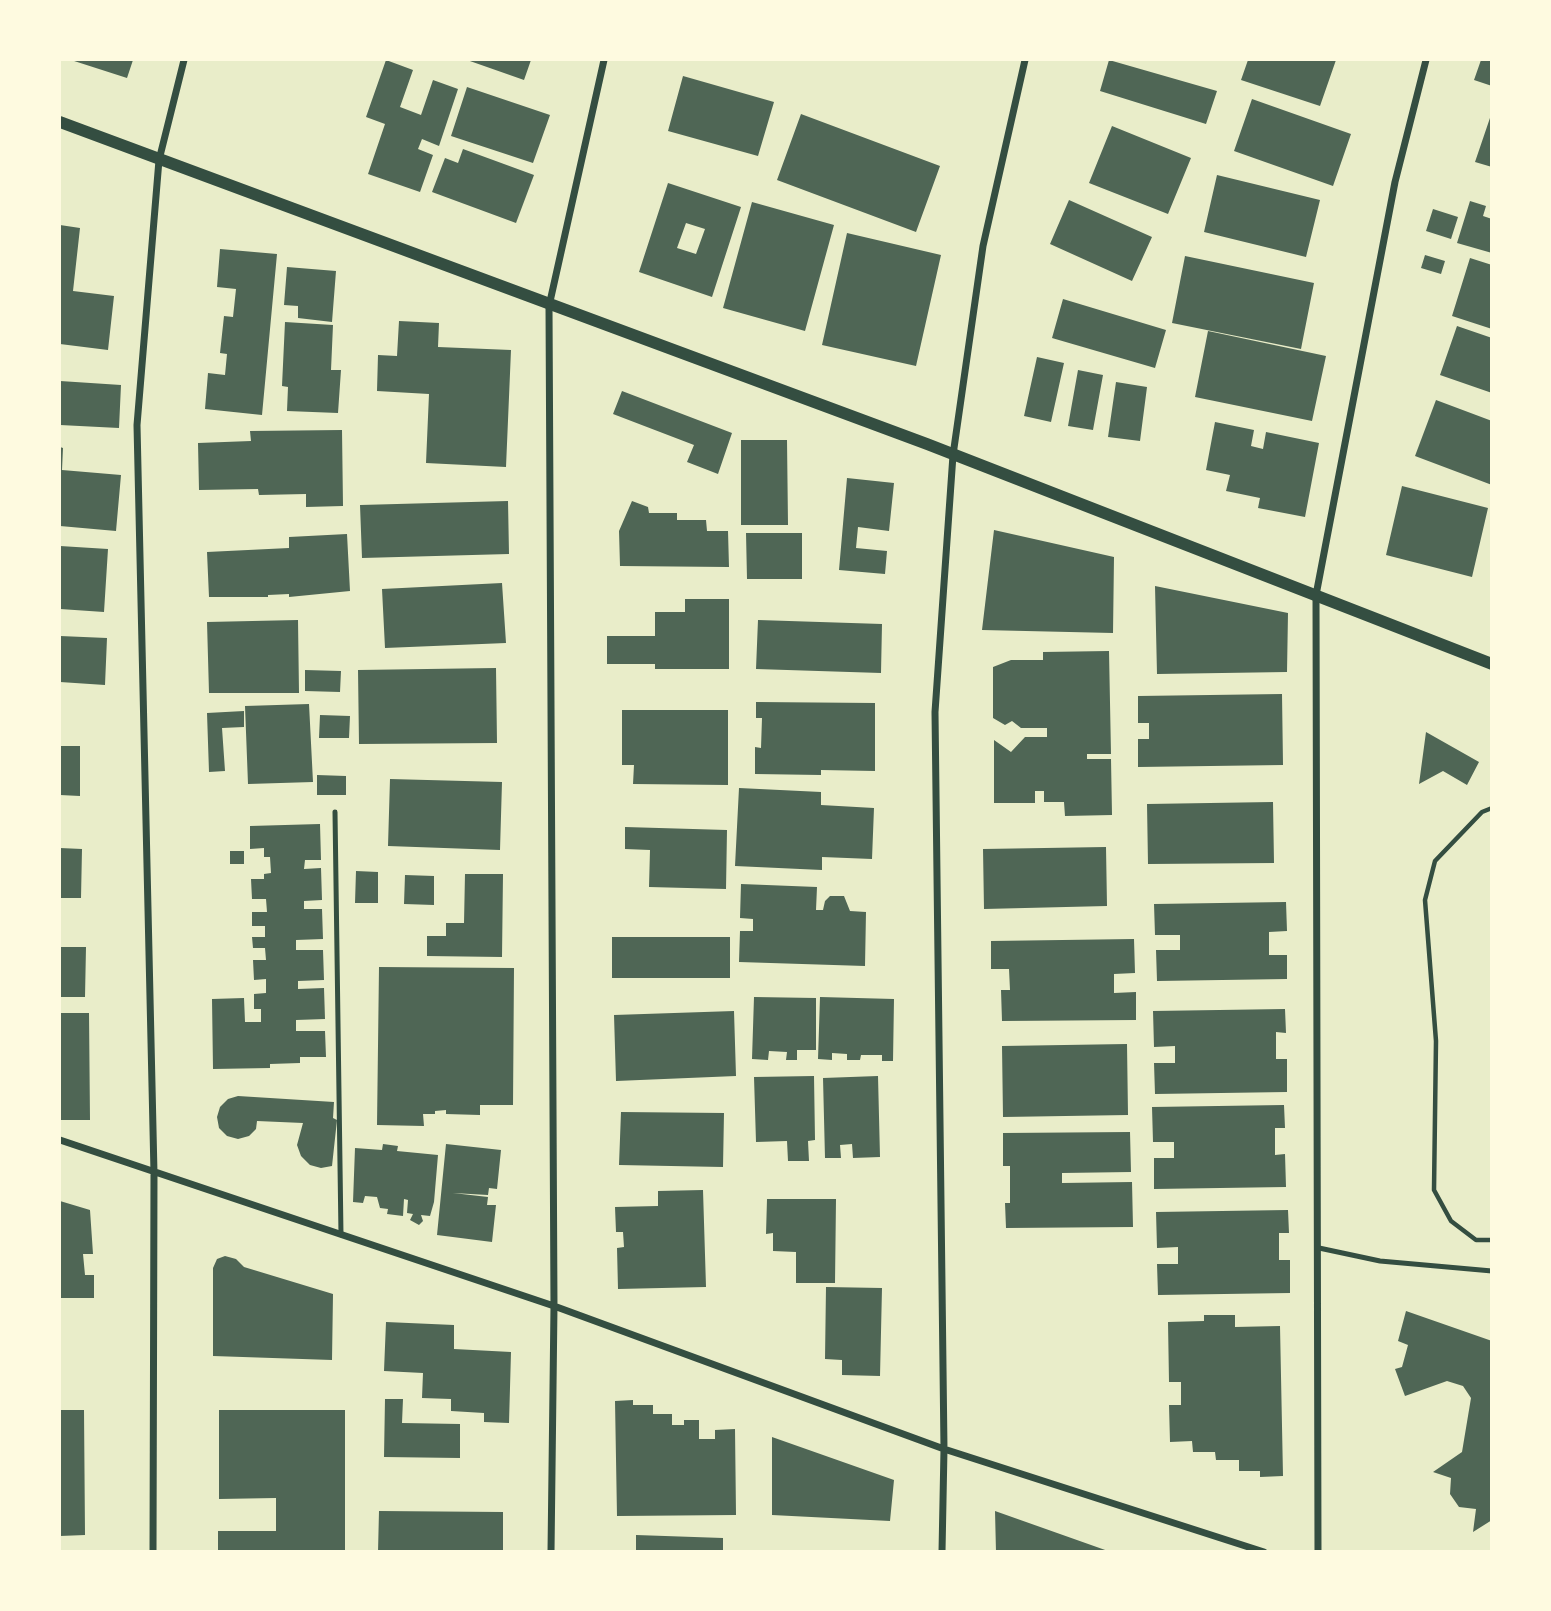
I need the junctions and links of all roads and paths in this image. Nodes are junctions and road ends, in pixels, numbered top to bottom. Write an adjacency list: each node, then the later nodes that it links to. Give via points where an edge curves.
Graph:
1 (184, 60): 6 (street)
2 (604, 60): 7 (street)
3 (1025, 60): 8 (street, via 983,246)
4 (1426, 60): 9 (street, via 1395,182)
5 (60, 122): 6 (street)
6 (159, 160): 7 (street); 14 (street, via 137,425)
7 (549, 306): 8 (street); 19 (street)
8 (953, 455): 9 (street); 20 (street, via 935,712)
9 (1316, 595): 10 (street); 17 (street)
10 (1492, 664)
11 (1492, 808): 16 (path, via 1482,812 1435,861 1425,900 1436,1041 1434,1190 1451,1221 1476,1240)
12 (335, 812): 15 (lane)
13 (60, 1140): 14 (street)
14 (154, 1173): 15 (street); 21 (street)
15 (341, 1235): 19 (street)
16 (1492, 1240)
17 (1319, 1248): 18 (lane, via 1380,1261); 25 (street)
18 (1492, 1271)
19 (554, 1307): 20 (street); 22 (street)
20 (944, 1449): 23 (street); 24 (street)
21 (153, 1552)
22 (551, 1552)
23 (942, 1552)
24 (1265, 1552)
25 (1318, 1552)

